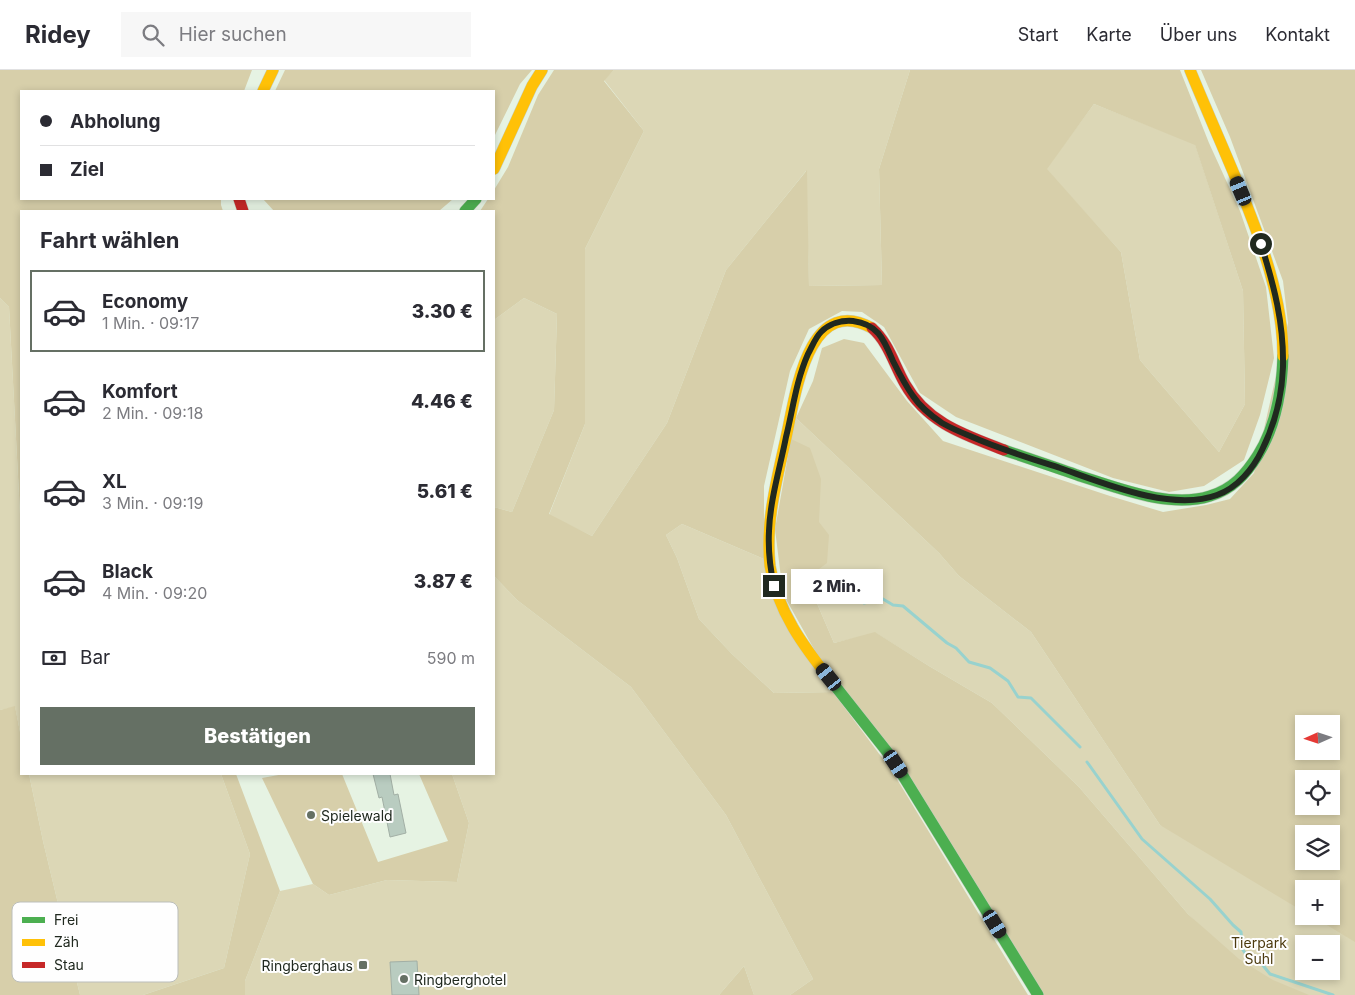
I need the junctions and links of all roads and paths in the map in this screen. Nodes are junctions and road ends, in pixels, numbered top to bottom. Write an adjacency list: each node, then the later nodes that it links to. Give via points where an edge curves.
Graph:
1 (273, 70): 4 (main road)
2 (542, 70): 5 (main road)
3 (1190, 70): 8 (main road, via 1248,207 1274,286 1280,316 1283,379 1275,418 1258,457 1245,475 1217,495 1199,499 1165,499 994,446 947,426 921,407 903,381 879,333 862,323 840,321 821,332 804,362 774,495 769,557 774,586 785,617 904,776)
4 (263, 90)
5 (495, 167)
6 (475, 200): 7 (main road)
7 (466, 210)
8 (1038, 995)

